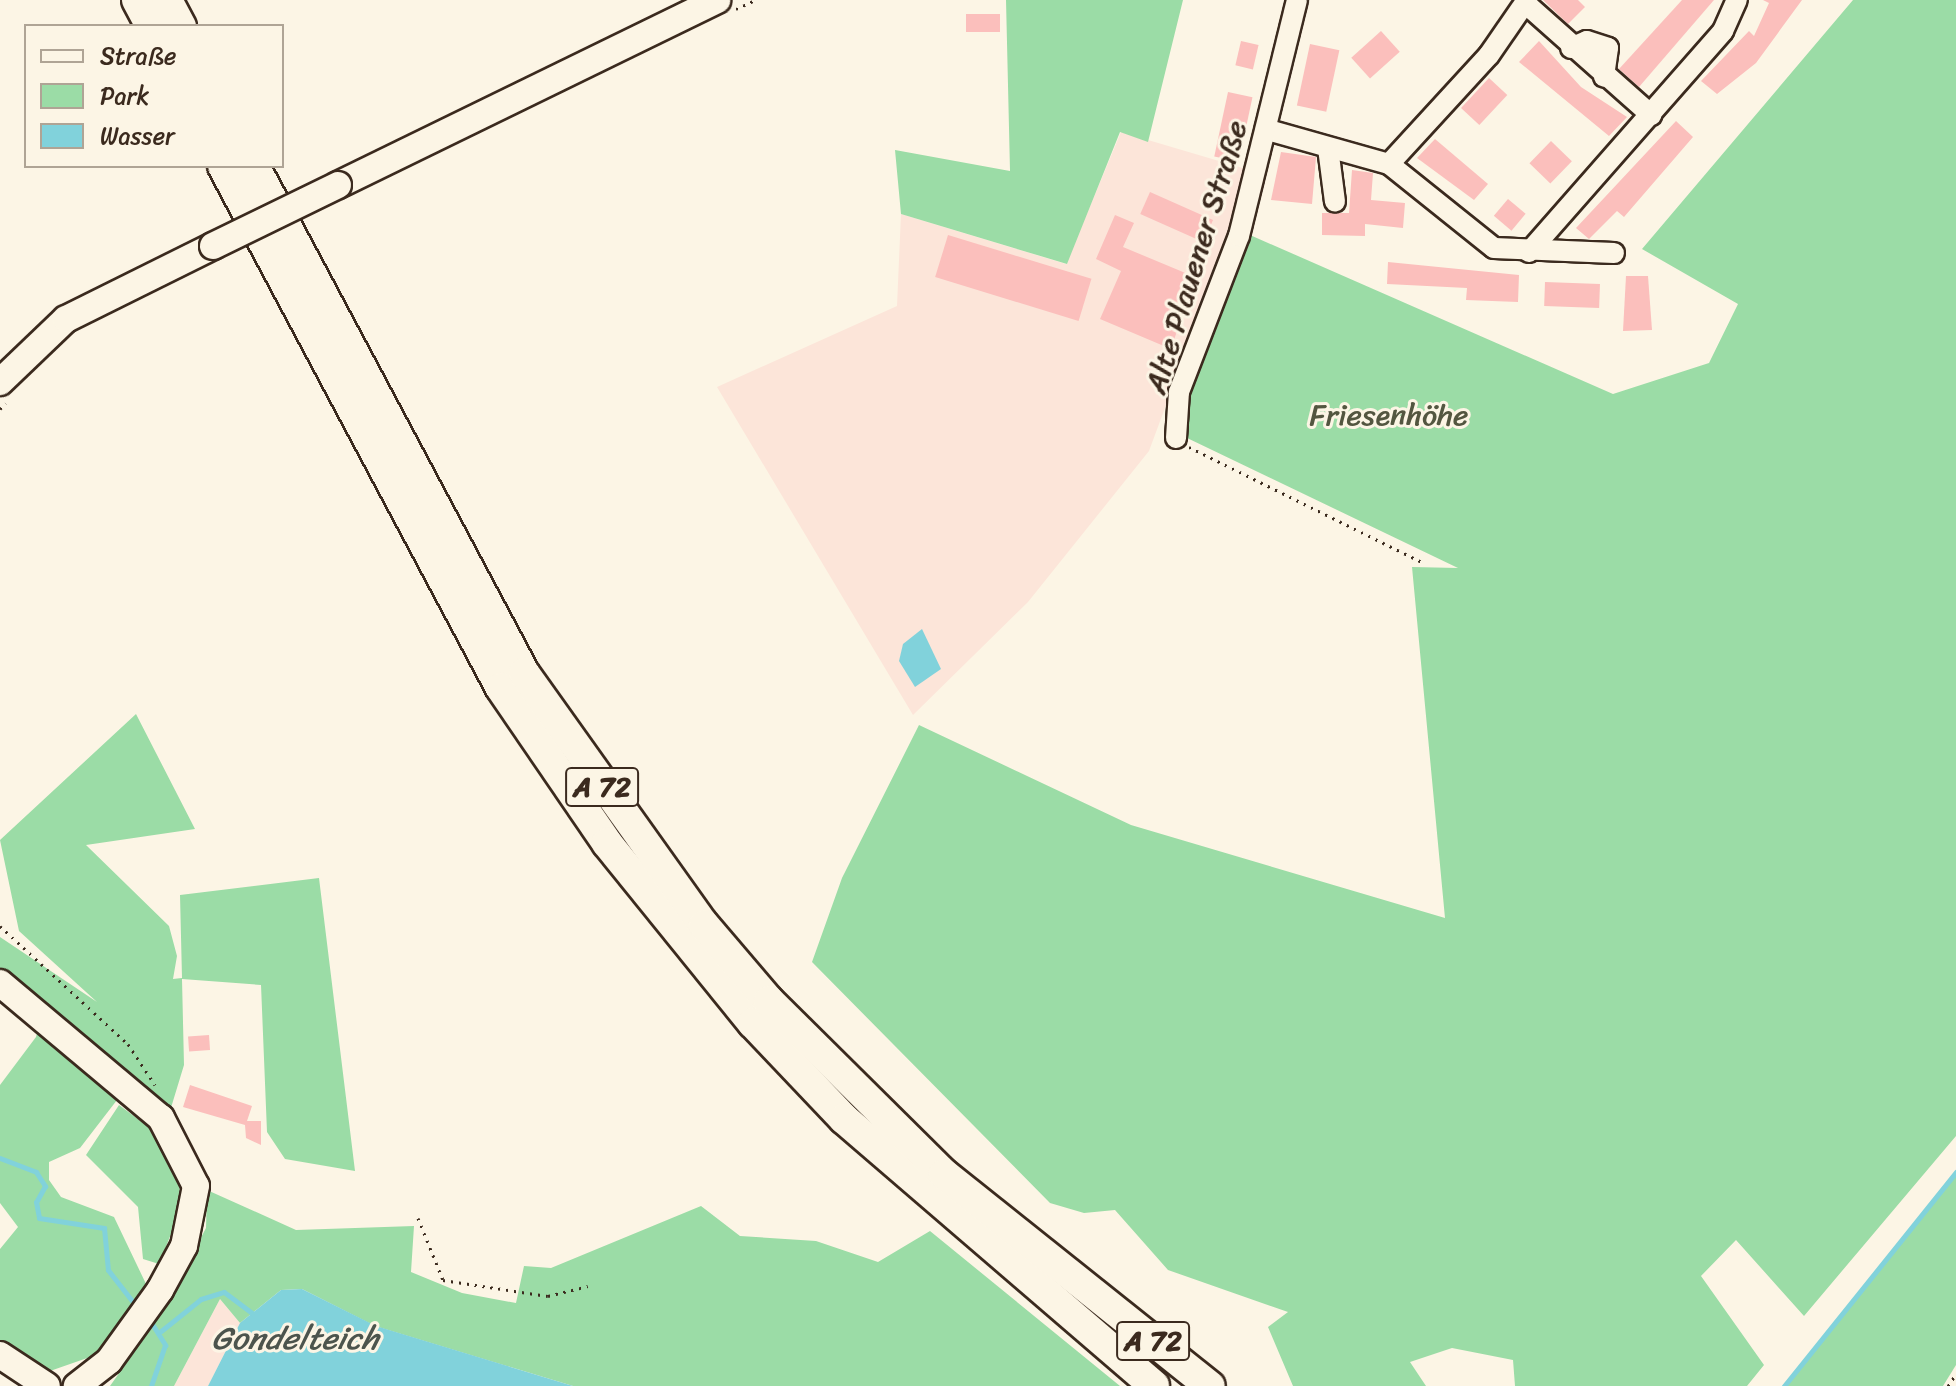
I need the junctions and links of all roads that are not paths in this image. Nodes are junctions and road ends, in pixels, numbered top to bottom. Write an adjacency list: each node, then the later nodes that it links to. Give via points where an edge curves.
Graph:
1 (137, 0): 7 (highway)
2 (167, 0): 8 (highway)
3 (717, 0): 18 (main road, bridge, via 66,319)
4 (1297, 0): 10 (street, Alte Plauener Straße)
5 (1526, 2): 9 (street); 12 (street, via 1489,55)
6 (1740, 4): 9 (street)
7 (150, 24)
8 (180, 24)
9 (1651, 115): 16 (street)
10 (1268, 130): 11 (street); 19 (street, Alte Plauener Straße, via 1239,236 1179,392)
11 (1328, 148): 12 (street); 15 (street)
12 (1389, 164): 16 (street, via 1494,248)
13 (224, 168): 24 (highway, A 72, via 501,688 607,843 753,1023 844,1119)
14 (255, 168): 25 (highway, A 72, via 524,673 627,824 769,1001 859,1094 944,1174)
15 (1335, 202)
16 (1529, 252): 17 (street)
17 (1614, 253)
18 (0, 382)
19 (1176, 438)
20 (0, 983): 23 (main road, via 161,1118 190,1163 196,1186 184,1246 160,1290 133,1333)
21 (0, 1355): 22 (main road)
22 (47, 1386)
23 (77, 1386)
24 (1154, 1386)
25 (1210, 1386)

